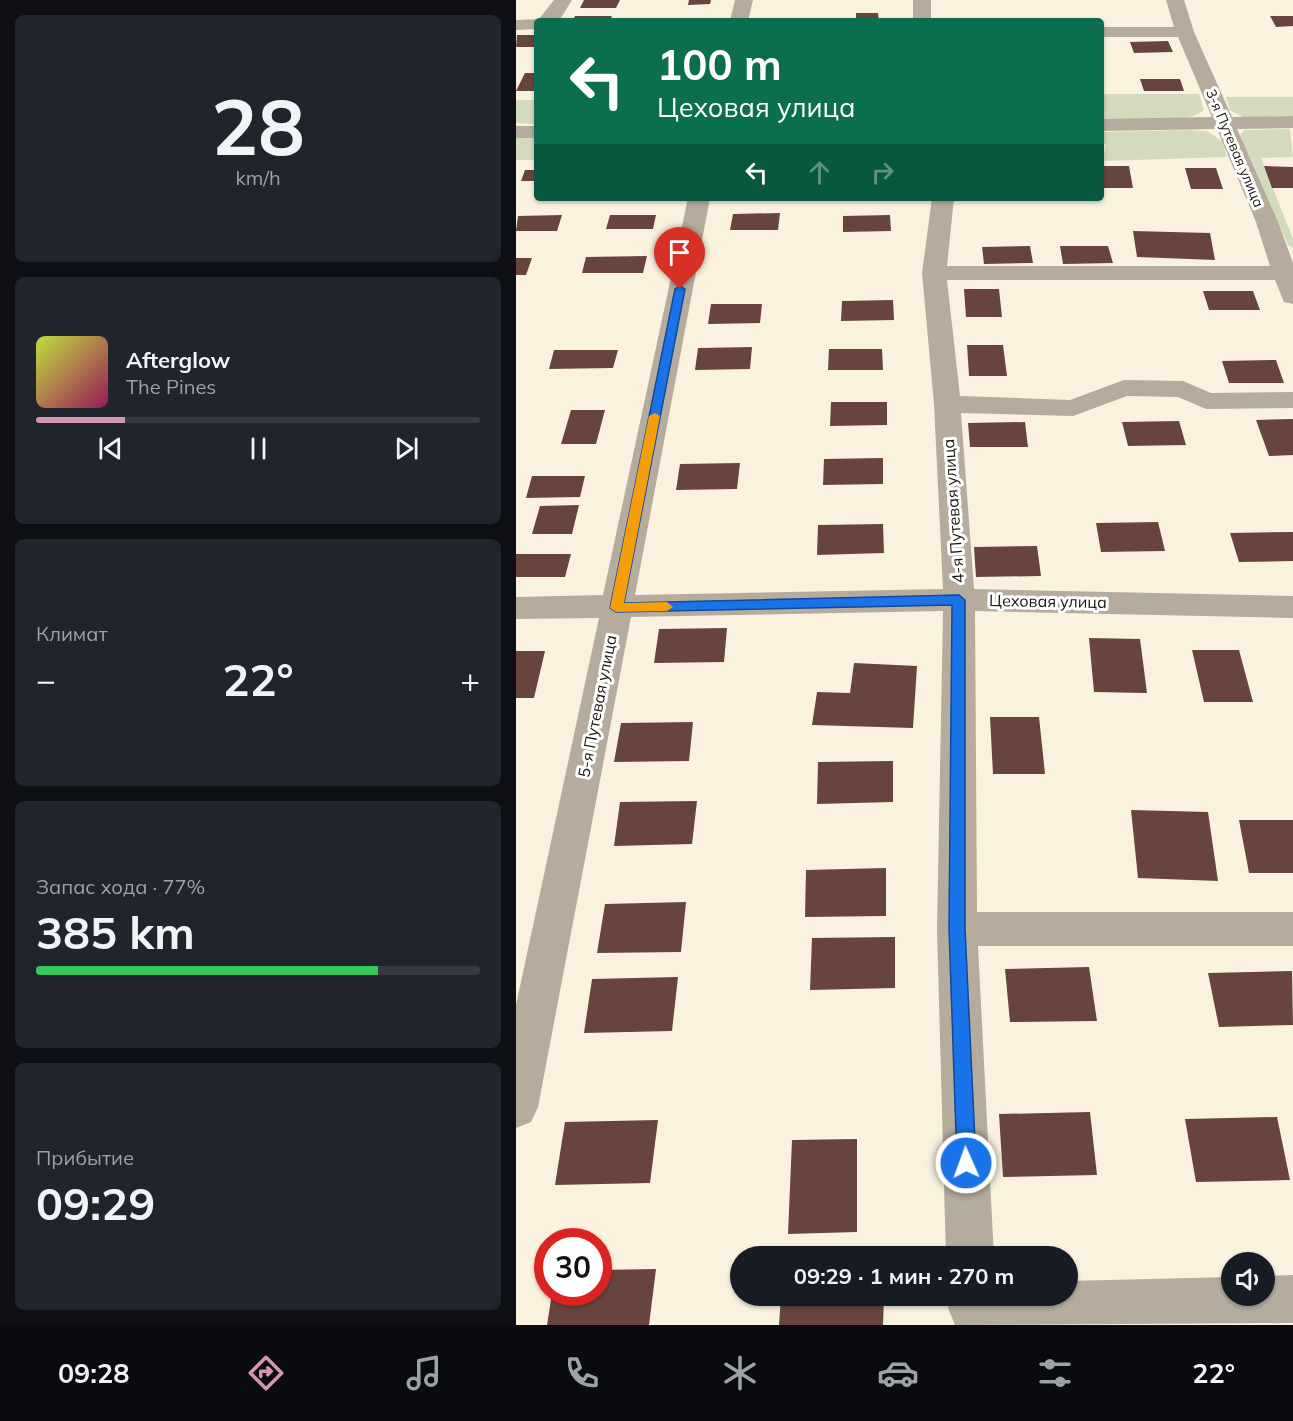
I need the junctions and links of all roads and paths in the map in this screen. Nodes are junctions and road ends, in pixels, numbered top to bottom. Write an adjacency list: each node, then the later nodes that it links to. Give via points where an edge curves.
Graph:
1 (563, 0): 5 (street)
2 (744, 0): 6 (street)
3 (922, 0): 7 (street)
4 (1174, 0): 11 (street, 3-я Путевая улица)
5 (552, 18)
6 (739, 18)
7 (922, 18)
8 (534, 24): 9 (street)
9 (516, 25)
10 (1104, 32): 11 (street)
11 (1185, 32): 13 (street, 3-я Путевая улица)
12 (1293, 122): 13 (street)
13 (1223, 123): 14 (street); 20 (street, 3-я Путевая улица)
14 (1104, 125)
15 (516, 132): 16 (street)
16 (534, 132)
17 (698, 201): 27 (street, 5-я Путевая улица)
18 (943, 201): 19 (street, 4-я Путевая улица)
19 (934, 273): 20 (street); 23 (street, 4-я Путевая улица)
20 (1285, 273): 21 (street, 3-я Путевая улица)
21 (1293, 297)
22 (1293, 400): 23 (street, via 1206,401 1183,390 1124,388 1073,408)
23 (947, 404): 24 (street, 4-я Путевая улица)
24 (959, 600): 25 (street, Цеховая улица); 27 (street, Цеховая улица); 28 (street, 4-я Путевая улица)
25 (1293, 607)
26 (516, 608): 27 (street, Цеховая улица)
27 (616, 608): 30 (street, 5-я Путевая улица)
28 (957, 928): 29 (street); 31 (street, 4-я Путевая улица)
29 (1293, 929)
30 (516, 1107)
31 (970, 1246)
32 (1293, 1299): 33 (street)
33 (973, 1310)

